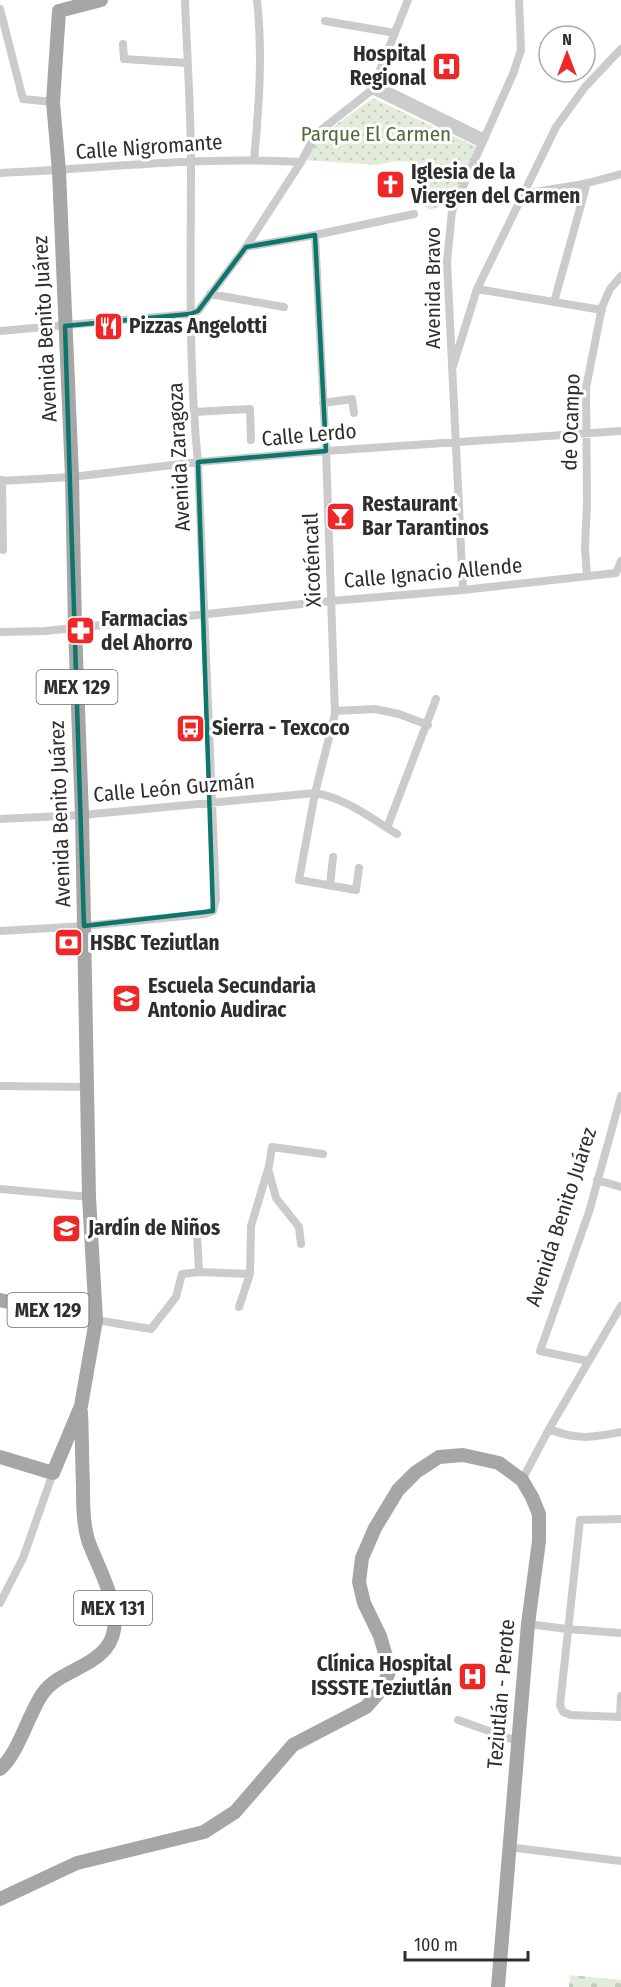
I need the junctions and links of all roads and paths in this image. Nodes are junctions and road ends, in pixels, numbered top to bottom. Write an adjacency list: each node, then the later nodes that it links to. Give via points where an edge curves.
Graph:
1 (101, 0): 15 (main road, Avenida Benito Juárez / MEX 129, via 59,11)
2 (185, 0): 13 (street, Avenida Zaragoza)
3 (257, 0): 17 (street, via 261,60)
4 (408, 0): 8 (street)
5 (519, 0): 16 (street, Avenida Bravo, via 521,50)
6 (0, 9): 12 (street)
7 (325, 21): 8 (street)
8 (395, 33): 14 (street)
9 (123, 44): 13 (street, via 123,59)
10 (621, 49): 24 (street, via 585,87 556,127)
11 (0, 63): 12 (street)
12 (12, 63): 15 (street, via 22,99)
13 (187, 63): 18 (street, Avenida Zaragoza)
14 (374, 87): 16 (street); 19 (street, via 316,134)
15 (53, 102): 20 (main road, Avenida Benito Juárez / MEX 129)
16 (483, 141): 37 (street, Avenida Bravo, via 452,211 447,261)
17 (254, 160): 18 (street, Calle Nigromante); 19 (street, Calle Nigromante)
18 (191, 161): 20 (street, Calle Nigromante); 34 (street, Avenida Zaragoza)
19 (301, 162): 27 (street)
20 (59, 171): 21 (street, Calle Nigromante); 35 (main road, Avenida Benito Juárez / MEX 129)
21 (0, 173)
22 (621, 174): 23 (street)
23 (585, 184): 24 (street); 31 (street)
24 (522, 194): 29 (street)
25 (414, 214): 26 (street)
26 (315, 235): 27 (street); 38 (street, Xicoténcatl)
27 (246, 247): 30 (street)
28 (621, 276): 33 (street, de Ocampo)
29 (478, 288): 31 (street); 37 (street)
30 (210, 294): 32 (street); 34 (street)
31 (552, 300): 33 (street)
32 (284, 307)
33 (602, 308): 42 (street, de Ocampo, via 586,388)
34 (194, 312): 35 (street); 39 (street, Avenida Zaragoza)
35 (65, 326): 36 (street); 47 (main road, Avenida Benito Juárez / MEX 129)
36 (0, 331)
37 (451, 372): 44 (street, Avenida Bravo)
38 (323, 403): 40 (street, via 352,399); 45 (street, Xicoténcatl)
39 (193, 412): 43 (street, via 250,409); 46 (street, Avenida Zaragoza)
40 (354, 412)
41 (621, 431): 42 (street, Calle Lerdo)
42 (587, 433): 44 (street, Calle Lerdo); 51 (street, de Ocampo)
43 (251, 440)
44 (454, 443): 45 (street, Calle Lerdo); 52 (street, Avenida Bravo)
45 (326, 451): 46 (street, Calle Lerdo); 53 (street, Xicoténcatl)
46 (198, 462): 47 (street, Calle Lerdo); 54 (street, Avenida Zaragoza)
47 (72, 477): 48 (street, Calle Lerdo); 55 (main road, Avenida Benito Juárez / MEX 129)
48 (1, 480): 49 (street)
49 (3, 550)
50 (621, 561): 51 (street, Calle Ignacio Allende, via 616,573)
51 (587, 576): 52 (street, Calle Ignacio Allende)
52 (463, 590): 53 (street, Calle Ignacio Allende)
53 (331, 601): 54 (street, Calle Ignacio Allende); 57 (street, Xicoténcatl)
54 (205, 614): 55 (street, Calle Ignacio Allende); 59 (street, Avenida Zaragoza)
55 (75, 626): 56 (street, Calle Ignacio Allende); 60 (main road, Avenida Benito Juárez / MEX 129)
56 (0, 630)
57 (334, 712): 58 (street, Xicoténcatl); 62 (street, via 398,715 426,726)
58 (315, 793): 59 (street, Calle León Guzmán); 62 (street, via 343,802); 66 (street, Xicoténcatl, via 299,880)
59 (213, 802): 60 (street, Calle León Guzmán); 67 (street, Avenida Zaragoza, via 213,910 205,915)
60 (82, 815): 61 (street, Calle León Guzmán); 67 (main road, Avenida Benito Juárez / MEX 129)
61 (0, 819)
62 (385, 827): 63 (street)
63 (397, 834)
64 (333, 857): 66 (street)
65 (359, 868): 66 (street, via 356,890)
66 (330, 885)
67 (84, 926): 68 (street); 70 (main road, Avenida Benito Juárez / MEX 129)
68 (0, 931)
69 (0, 1086): 70 (street)
70 (87, 1087): 78 (main road, Avenida Benito Juárez / MEX 129)
71 (621, 1096): 72 (street, Avenida Benito Juárez)
72 (619, 1109): 75 (street, Avenida Benito Juárez)
73 (323, 1154): 74 (street, via 272,1147)
74 (269, 1166): 80 (street, via 276,1198 299,1227); 82 (street, via 251,1226)
75 (597, 1180): 76 (street); 87 (street, Avenida Benito Juárez, via 540,1352)
76 (621, 1187)
77 (0, 1189): 78 (street)
78 (90, 1197): 86 (main road, Avenida Benito Juárez / MEX 129)
79 (197, 1236): 81 (street)
80 (301, 1244)
81 (199, 1272): 82 (street); 86 (street, via 182,1274 176,1297 151,1329)
82 (250, 1274): 85 (street)
83 (0, 1300): 86 (main road, MEX 129)
84 (621, 1306): 87 (street)
85 (239, 1307)
86 (96, 1320): 88 (main road, Avenida Benito Juárez / MEX 129)
87 (588, 1361): 89 (street)
88 (81, 1406): 92 (main road, Avenida Benito Juárez / MEX 129); 103 (main road, MEX 131, via 87,1538 112,1598 113,1632 106,1647 88,1665 59,1679 44,1692)
89 (549, 1429): 90 (street, via 578,1437); 93 (street)
90 (621, 1432)
91 (0, 1457): 92 (main road)
92 (53, 1473): 95 (street, Avenida Benito Juárez, via 22,1558)
93 (522, 1480): 96 (main road, Teziutlán - Perote, via 538,1514 539,1541); 106 (main road, via 499,1462 463,1455 440,1456 398,1490 362,1557 359,1582 364,1603 390,1670 381,1690 366,1707 293,1745 235,1812 204,1832 77,1863)
94 (621, 1518): 97 (street, via 580,1520)
95 (0, 1603)
96 (528, 1624): 97 (street); 102 (main road, Teziutlán - Perote)
97 (567, 1629): 98 (street); 100 (street, via 560,1705 563,1712)
98 (621, 1632)
99 (621, 1696): 100 (street)
100 (620, 1717)
101 (458, 1720): 102 (street)
102 (517, 1741): 104 (main road, Teziutlán - Perote)
103 (0, 1769)
104 (508, 1847): 105 (street); 107 (main road, Teziutlán - Perote)
105 (621, 1861)
106 (0, 1899)
107 (498, 1987)

